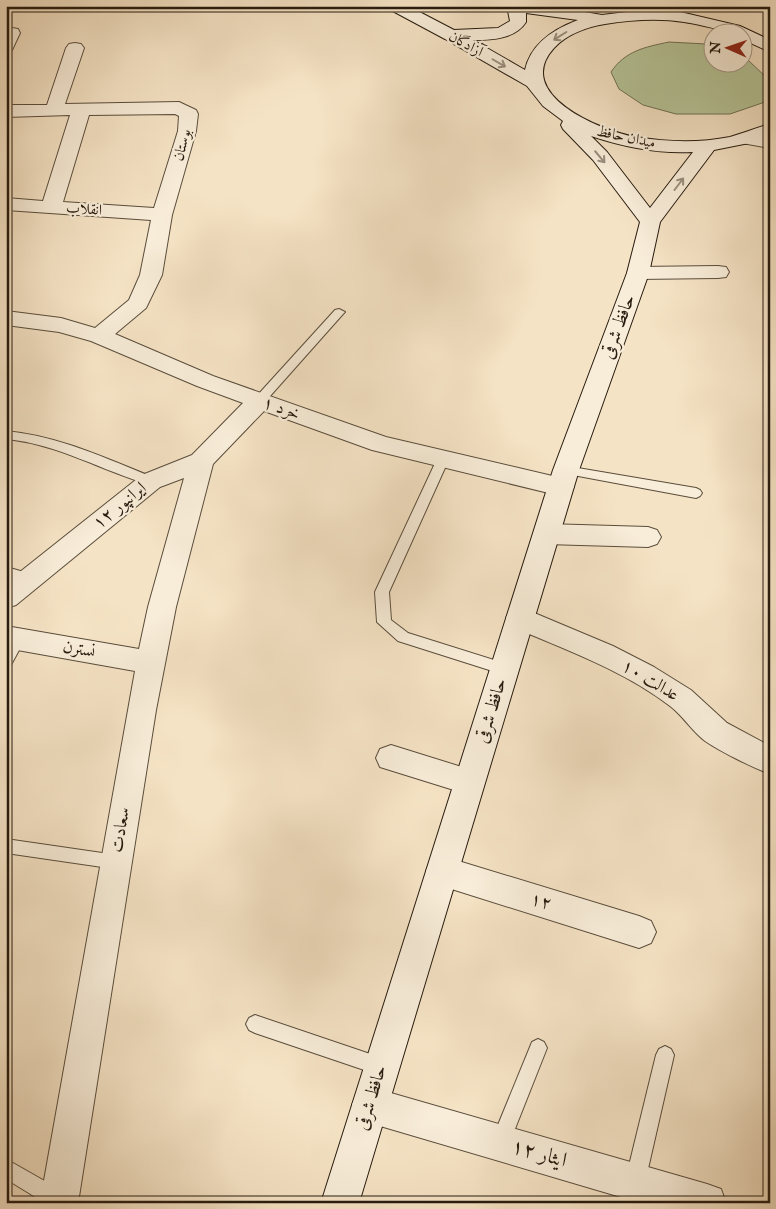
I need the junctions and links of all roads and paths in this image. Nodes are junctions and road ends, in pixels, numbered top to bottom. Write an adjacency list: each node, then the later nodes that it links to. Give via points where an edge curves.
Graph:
1 (395, 6): 8 (street, آزادگان)
2 (515, 6): 5 (street); 8 (street, via 517,25 505,31 489,35)
3 (644, 11): 5 (street); 6 (street)
4 (728, 14): 7 (street)
5 (602, 19): 12 (street, one-way to 12, via 570,29 547,44 535,62)
6 (709, 22)
7 (735, 22)
8 (451, 35): 12 (street, آزادگان, one-way to 12)
9 (754, 38): 10 (street)
10 (770, 47)
11 (74, 48): 15 (street)
12 (535, 83): 13 (street, میدان حافظ)
13 (554, 109): 20 (street, میدان حافظ, via 592,130 643,144); 24 (street, one-way to 24, via 600,156)
14 (6, 111): 15 (street, بوستان)
15 (54, 111): 16 (street, بوستان)
16 (81, 111): 22 (street); 23 (street, بوستان, via 179,108 189,114)
17 (770, 130): 18 (street, میدان حافظ)
18 (748, 139): 19 (street); 20 (street, میدان حافظ)
19 (770, 142)
20 (708, 146): 24 (street, one-way to 20)
21 (6, 204): 22 (street, انقلاب)
22 (51, 207): 23 (street, انقلاب)
23 (162, 215): 29 (street, بوستان, via 151,275 138,303)
24 (650, 222): 26 (street, حافظ شرقی)
25 (718, 272): 26 (street)
26 (638, 273): 34 (street, حافظ شرقی)
27 (339, 312): 30 (lane)
28 (6, 318): 29 (street, خرد ۱, via 61,325)
29 (99, 336): 30 (street, خرد ۱)
30 (259, 401): 32 (street, خرد ۱, via 381,444); 33 (street, ایرانپور ۱۲)
31 (6, 435): 35 (lane, via 22,436 69,450)
32 (443, 459): 34 (street, خرد ۱); 43 (lane, via 382,592 384,622 403,637)
33 (201, 461): 35 (street, ایرانپور ۱۲); 42 (street, سعادت, via 162,607)
34 (563, 478): 36 (lane); 37 (street, حافظ شرقی)
35 (150, 481): 39 (street, ایرانپور ۱۲)
36 (696, 493)
37 (546, 534): 38 (street); 40 (street, حافظ شرقی)
38 (648, 537)
39 (15, 584)
40 (520, 618): 43 (street, حافظ شرقی); 45 (street, عدالت ۱۰, via 644,675 681,698 716,732)
41 (10, 646): 42 (street, نسترن)
42 (151, 662): 48 (street, سعادت)
43 (504, 669): 46 (street, حافظ شرقی)
44 (391, 758): 46 (street)
45 (770, 761)
46 (470, 782): 49 (street, حافظ شرقی)
47 (6, 846): 48 (lane)
48 (116, 862): 59 (street, سعادت)
49 (442, 871): 50 (street, ۱۲); 54 (street, حافظ شرقی)
50 (639, 932)
51 (255, 1024): 54 (lane)
52 (538, 1048): 56 (lane)
53 (665, 1055): 58 (lane)
54 (382, 1067): 55 (street, حافظ شرقی)
55 (370, 1105): 56 (street, ایثار ۱۲); 60 (street, حافظ شرقی)
56 (500, 1143): 58 (street, ایثار ۱۲)
57 (6, 1168): 59 (lane)
58 (635, 1182): 61 (street, ایثار ۱۲)
59 (59, 1202)
60 (340, 1203)
61 (707, 1203)

